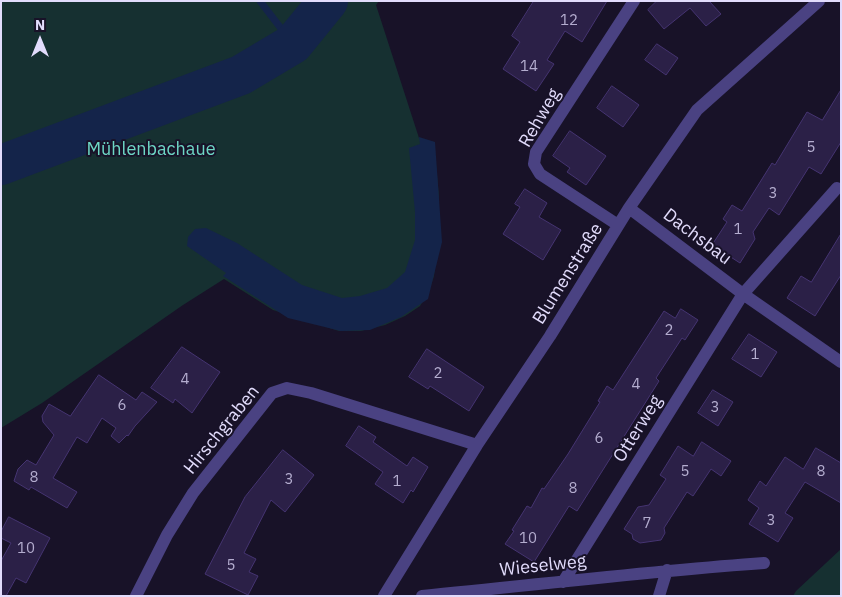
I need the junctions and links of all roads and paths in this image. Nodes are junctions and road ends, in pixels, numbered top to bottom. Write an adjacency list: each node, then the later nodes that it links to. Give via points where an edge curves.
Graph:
1 (634, 1): 5 (street, Rehweg, via 536,152 534,164 540,174)
2 (819, 1): 4 (street, Blumenstraße, via 697,110)
3 (837, 188): 6 (street)
4 (629, 208): 5 (street, Blumenstraße); 6 (street, Dachsbau)
5 (618, 225): 8 (street, Blumenstraße, via 550,336)
6 (744, 294): 7 (street, Dachsbau); 11 (street, Otterweg)
7 (841, 362)
8 (477, 445): 12 (street, Hirschgraben, via 311,393 287,388 272,393 193,493); 13 (street, Blumenstraße)
9 (764, 563): 10 (street, Wieselweg)
10 (667, 570): 11 (street, Wieselweg); 15 (street)
11 (563, 582): 14 (street, Wieselweg)
12 (136, 596)
13 (384, 596)
14 (422, 596)
15 (659, 596)

